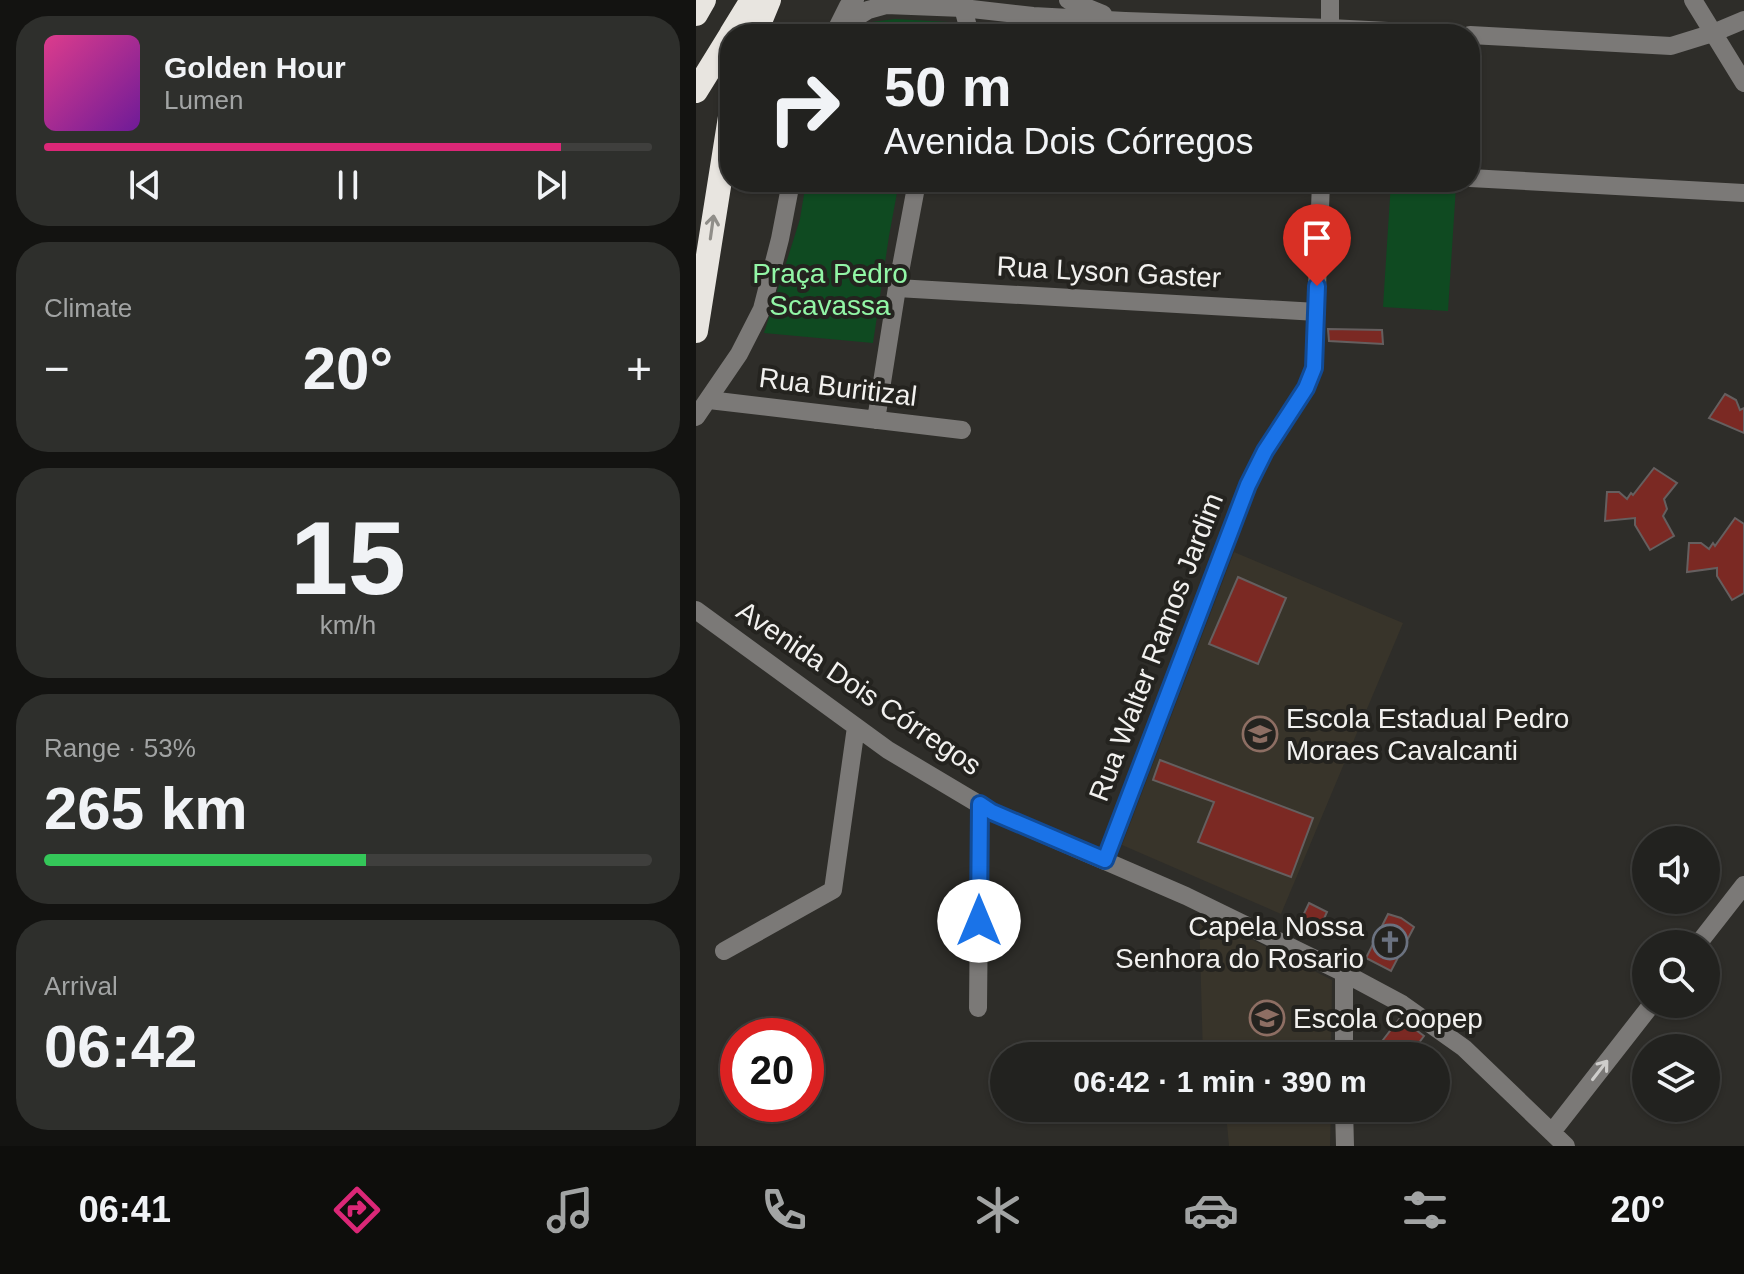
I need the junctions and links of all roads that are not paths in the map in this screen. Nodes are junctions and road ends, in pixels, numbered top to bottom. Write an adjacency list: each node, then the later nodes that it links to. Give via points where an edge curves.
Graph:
1 (704, 0): 9 (highway)
2 (752, 0): 13 (highway)
3 (769, 0): 14 (highway)
4 (855, 0): 15 (street)
5 (1330, 0): 19 (street)
6 (1693, 0): 20 (street)
7 (1070, 1): 10 (street, via 1056,11); 12 (street)
8 (955, 4): 10 (street); 16 (street, via 886,5); 17 (street)
9 (696, 14)
10 (1033, 16): 12 (street)
11 (1744, 20): 20 (street)
12 (1125, 21): 18 (street)
13 (738, 24)
14 (759, 24)
15 (839, 24)
16 (847, 24)
17 (965, 24)
18 (1186, 24)
19 (1330, 24)
20 (1713, 33): 21 (street, via 1671,46); 23 (street)
21 (1480, 36)
22 (720, 53): 24 (highway)
23 (1744, 83)
24 (696, 91)
25 (1480, 179): 30 (street)
26 (720, 180): 33 (highway, one-way to 26)
27 (789, 192): 34 (street, via 762,309)
28 (915, 192): 31 (street)
29 (1321, 192): 32 (street, Rua Walter Ramos Jardim)
30 (1744, 193)
31 (897, 288): 32 (street, Rua Lyson Gaster); 36 (street)
32 (1317, 312): 41 (street, Rua Walter Ramos Jardim, via 1314,368 1248,485)
33 (696, 331)
34 (709, 400): 35 (street); 36 (street, Rua Buritizal)
35 (696, 417)
36 (876, 420): 37 (street, Rua Buritizal)
37 (962, 430)
38 (696, 610): 39 (street, Avenida Dois Córregos)
39 (856, 727): 40 (street, Avenida Dois Córregos); 44 (street, via 833,890)
40 (980, 804): 41 (street, Avenida Dois Córregos); 46 (street)
41 (1105, 860): 45 (street, Avenida Dois Córregos)
42 (1744, 885): 43 (street)
43 (1709, 930)
44 (724, 951)
45 (1344, 973): 48 (street); 50 (street, Avenida Dois Córregos, via 1402,1004 1464,1048)
46 (978, 1008)
47 (1641, 1018): 50 (street, one-way to 47)
48 (1344, 1042)
49 (1344, 1122): 51 (street)
50 (1552, 1132): 52 (street, Avenida Dois Córregos)
51 (1345, 1146)
52 (1566, 1146)

